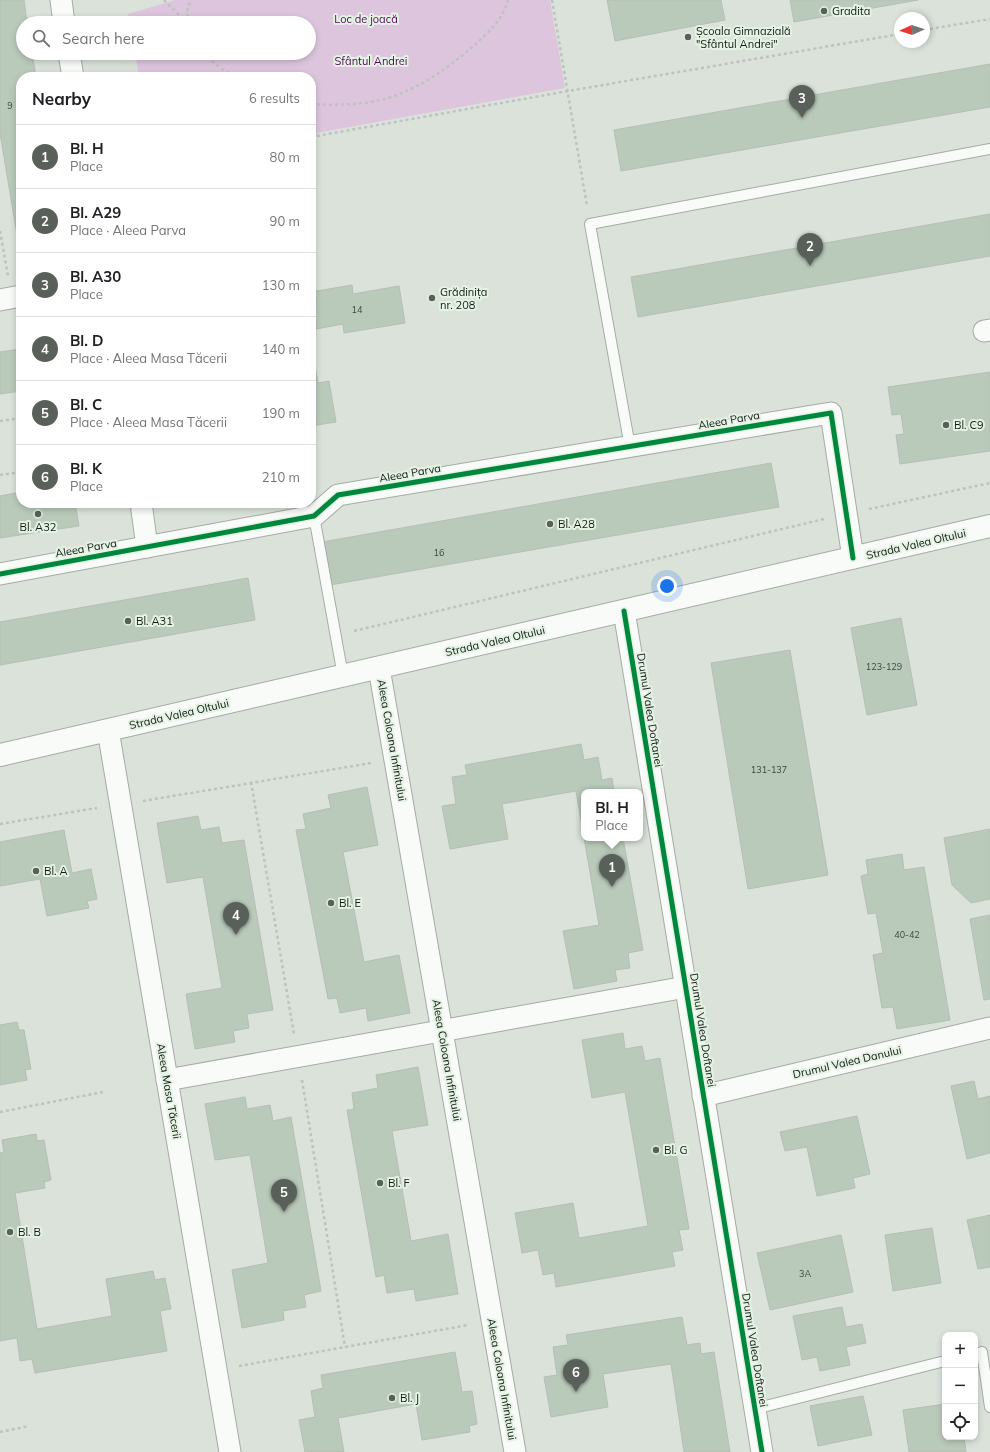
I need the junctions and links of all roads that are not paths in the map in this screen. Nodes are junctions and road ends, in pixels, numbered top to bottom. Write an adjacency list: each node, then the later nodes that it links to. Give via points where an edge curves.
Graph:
1 (60, 0): 2 (street)
2 (63, 16)
3 (70, 60): 4 (street)
4 (72, 72)
5 (990, 149): 6 (lane, via 590,224)
6 (630, 447): 8 (street, Aleea Parva, via 338,495); 11 (street, Aleea Parva, via 831,413)
7 (142, 508): 10 (street)
8 (314, 516): 10 (street, Aleea Parva); 15 (lane)
9 (990, 526): 11 (main road, Strada Valea Oltului)
10 (148, 547): 12 (street, Aleea Parva)
11 (853, 558): 13 (main road, Strada Valea Oltului)
12 (0, 574)
13 (624, 611): 14 (main road, Strada Valea Oltului); 18 (street, Drumul Valea Doftanei)
14 (379, 668): 15 (main road, Strada Valea Oltului); 20 (street, Aleea Coloana Infinitului)
15 (343, 676): 16 (main road, Strada Valea Oltului)
16 (108, 730): 17 (main road, Strada Valea Oltului); 21 (street, Aleea Masa Tăcerii)
17 (0, 755)
18 (686, 987): 20 (street); 22 (street, Drumul Valea Doftanei)
19 (990, 1028): 22 (street, Drumul Valea Danului)
20 (441, 1030): 21 (street); 28 (street, Aleea Coloana Infinitului)
21 (167, 1080): 27 (street, Aleea Masa Tăcerii)
22 (703, 1096): 26 (street, Drumul Valea Doftanei)
23 (978, 1353): 25 (lane, via 982,1352)
24 (942, 1362): 26 (lane)
25 (990, 1407)
26 (754, 1409): 29 (street, Drumul Valea Doftanei)
27 (230, 1452)
28 (515, 1452)
29 (762, 1452)

